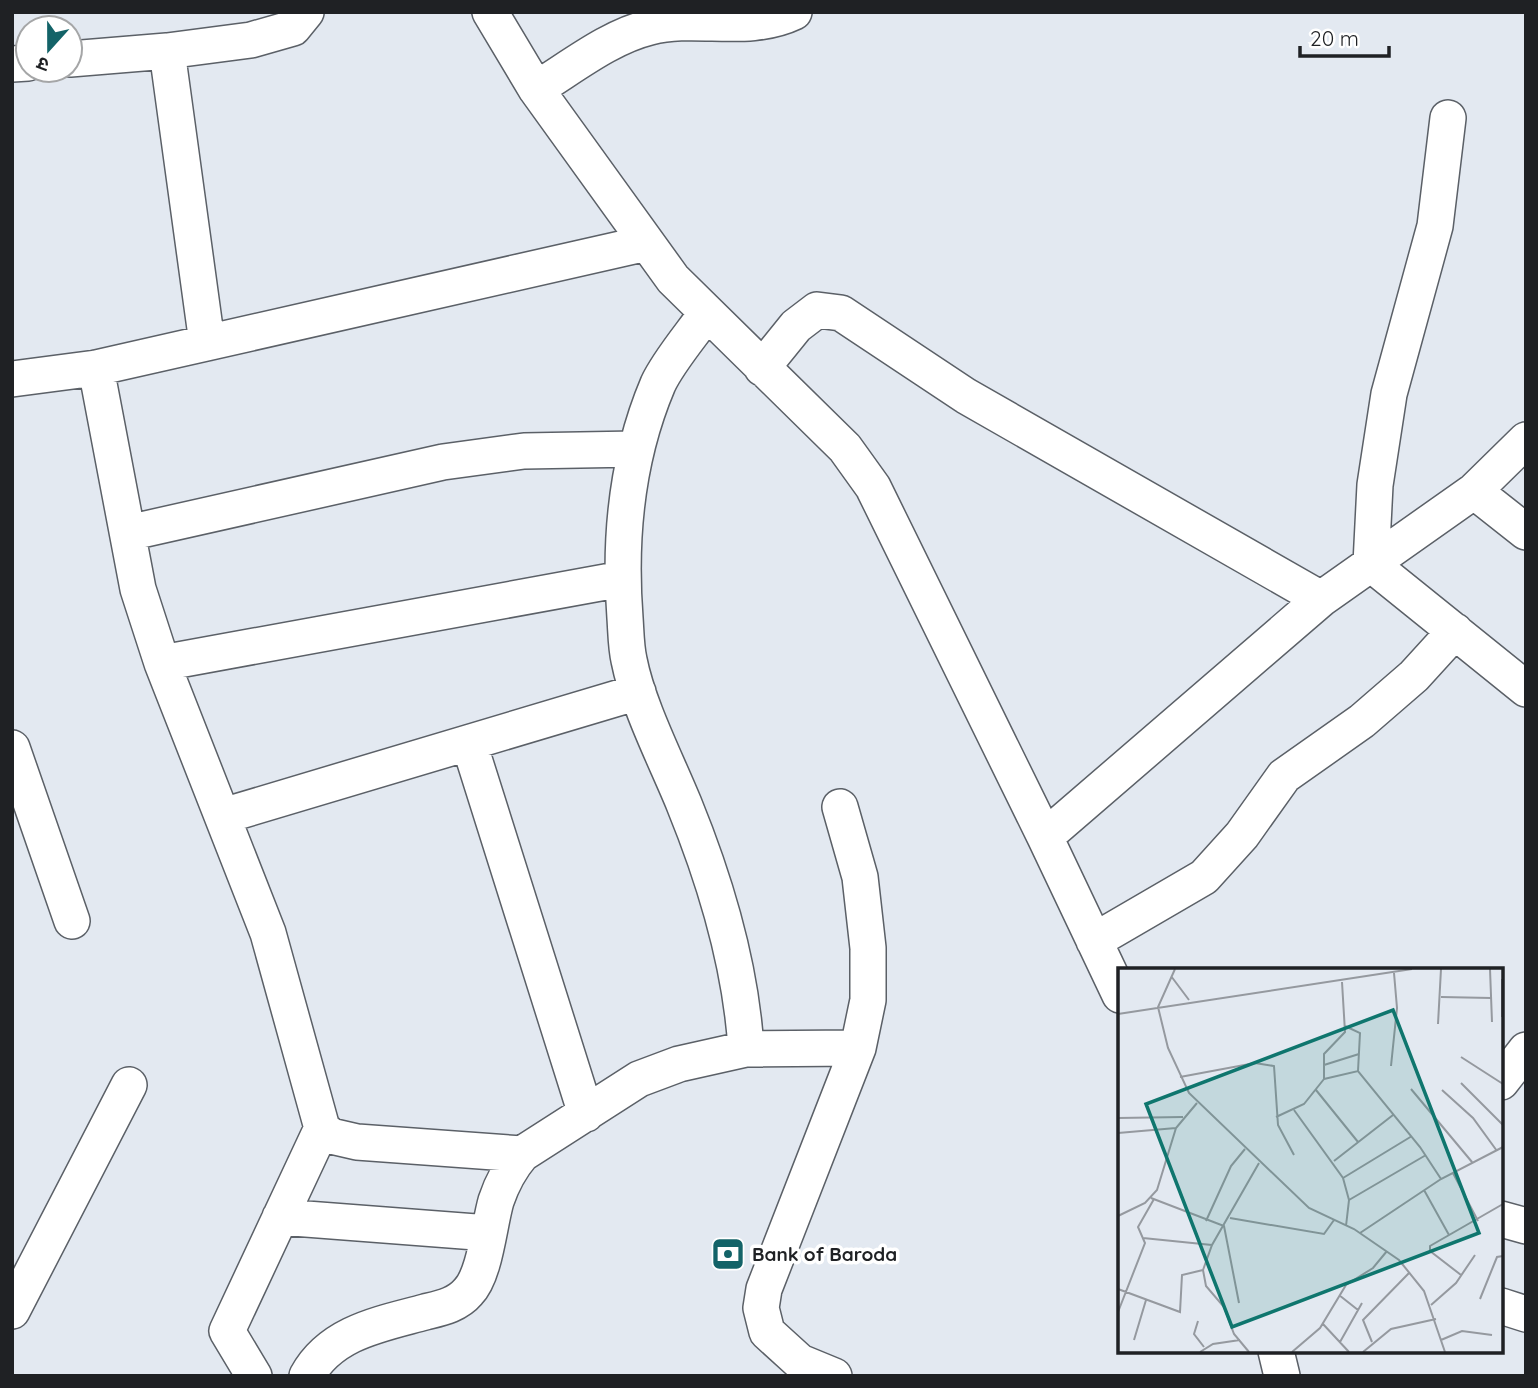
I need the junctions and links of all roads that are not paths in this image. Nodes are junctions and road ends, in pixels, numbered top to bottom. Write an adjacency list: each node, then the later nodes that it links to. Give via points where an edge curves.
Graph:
1 (306, 12): 4 (street, via 293,29 251,40)
2 (490, 12): 6 (street)
3 (794, 12): 6 (street, via 747,24 682,22 649,27 619,38)
4 (167, 51): 5 (street); 10 (street)
5 (84, 58)
6 (536, 89): 8 (street)
7 (1448, 118): 19 (street, via 1435,226 1388,394 1375,485)
8 (647, 243): 9 (street); 10 (street)
9 (706, 314): 13 (street); 15 (street, via 659,382)
10 (207, 343): 12 (street)
11 (13, 368): 12 (street)
12 (96, 368): 18 (street)
13 (762, 368): 21 (street, via 796,326 817,310 841,313 965,396); 30 (street, via 845,448 873,487)
14 (1526, 440): 16 (street)
15 (636, 449): 18 (street, via 524,451 443,462); 20 (street, via 623,534)
16 (1474, 491): 17 (street); 19 (street)
17 (1526, 532)
18 (128, 533): 23 (street, via 138,589)
19 (1371, 564): 21 (street); 22 (street)
20 (622, 579): 23 (street); 25 (street, via 628,660)
21 (1321, 599): 30 (street)
22 (1455, 631): 24 (street); 32 (street, via 1414,676 1362,721 1283,776 1242,835 1204,877)
23 (162, 663): 29 (street)
24 (1526, 689)
25 (638, 692): 26 (street); 35 (street, via 693,826 729,938 744,1012)
26 (469, 743): 29 (street); 39 (street)
27 (12, 748): 31 (street)
28 (841, 807): 34 (street, via 860,877 868,948 868,1000)
29 (223, 816): 40 (street, via 268,933)
30 (1045, 837): 32 (street)
31 (72, 921)
32 (1094, 941): 33 (street)
33 (1118, 991)
34 (858, 1048): 35 (street); 52 (street, via 764,1289 761,1308 766,1332 800,1362)
35 (746, 1049): 39 (street, via 679,1064 639,1079)
36 (1526, 1049): 37 (street)
37 (1503, 1079)
38 (130, 1085): 47 (street)
39 (586, 1114): 41 (street)
40 (322, 1128): 41 (street, via 331,1136 357,1142); 42 (street)
41 (522, 1154): 45 (street, via 510,1168)
42 (280, 1217): 45 (street); 50 (street, via 227,1331)
43 (1503, 1220): 44 (street)
44 (1526, 1226)
45 (489, 1233): 51 (street, via 470,1291 450,1306 360,1329 332,1346)
46 (1503, 1307): 48 (street)
47 (12, 1311)
48 (1526, 1314)
49 (1276, 1353): 53 (street)
50 (254, 1376)
51 (307, 1376)
52 (834, 1376)
53 (1282, 1376)

